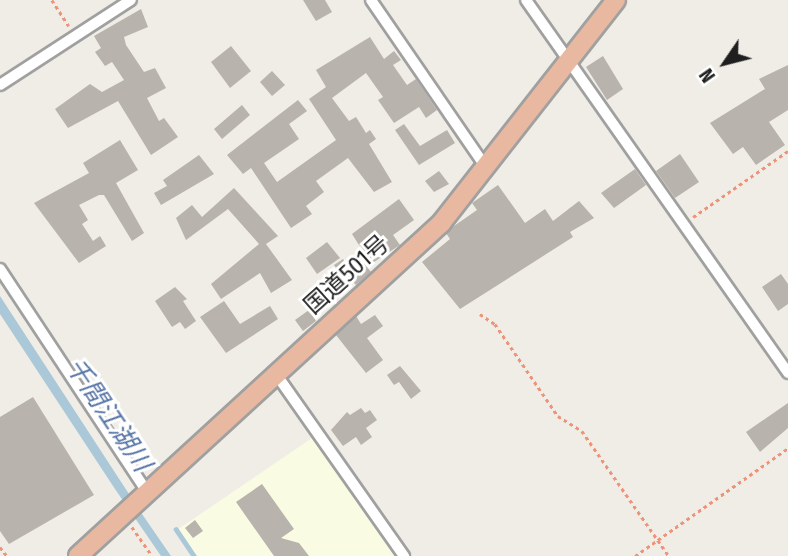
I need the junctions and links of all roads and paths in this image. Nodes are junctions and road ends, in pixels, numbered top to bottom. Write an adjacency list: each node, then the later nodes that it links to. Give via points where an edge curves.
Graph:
1 (52, 0): 6 (path)
2 (131, 0): 6 (street)
3 (371, 0): 10 (street)
4 (526, 0): 7 (street)
5 (616, 0): 7 (highway, 国道501号)
6 (76, 36): 8 (street)
7 (570, 63): 10 (highway, 国道501号); 11 (street)
8 (0, 85)
9 (788, 151): 11 (path)
10 (488, 169): 15 (highway, 国道501号, via 442,222)
11 (684, 223): 14 (street)
12 (0, 269): 17 (street)
13 (480, 314): 19 (path, via 495,324 558,416 582,431)
14 (788, 373)
15 (276, 374): 17 (highway, 国道501号); 24 (street)
16 (788, 448): 19 (path)
17 (144, 496): 18 (highway, 国道501号)
18 (125, 514): 22 (highway, 国道501号); 23 (path)
19 (658, 540): 25 (path); 26 (path)
20 (0, 547): 21 (path)
21 (7, 556)
22 (78, 556)
23 (152, 556)
24 (404, 556)
25 (635, 556)
26 (669, 556)

